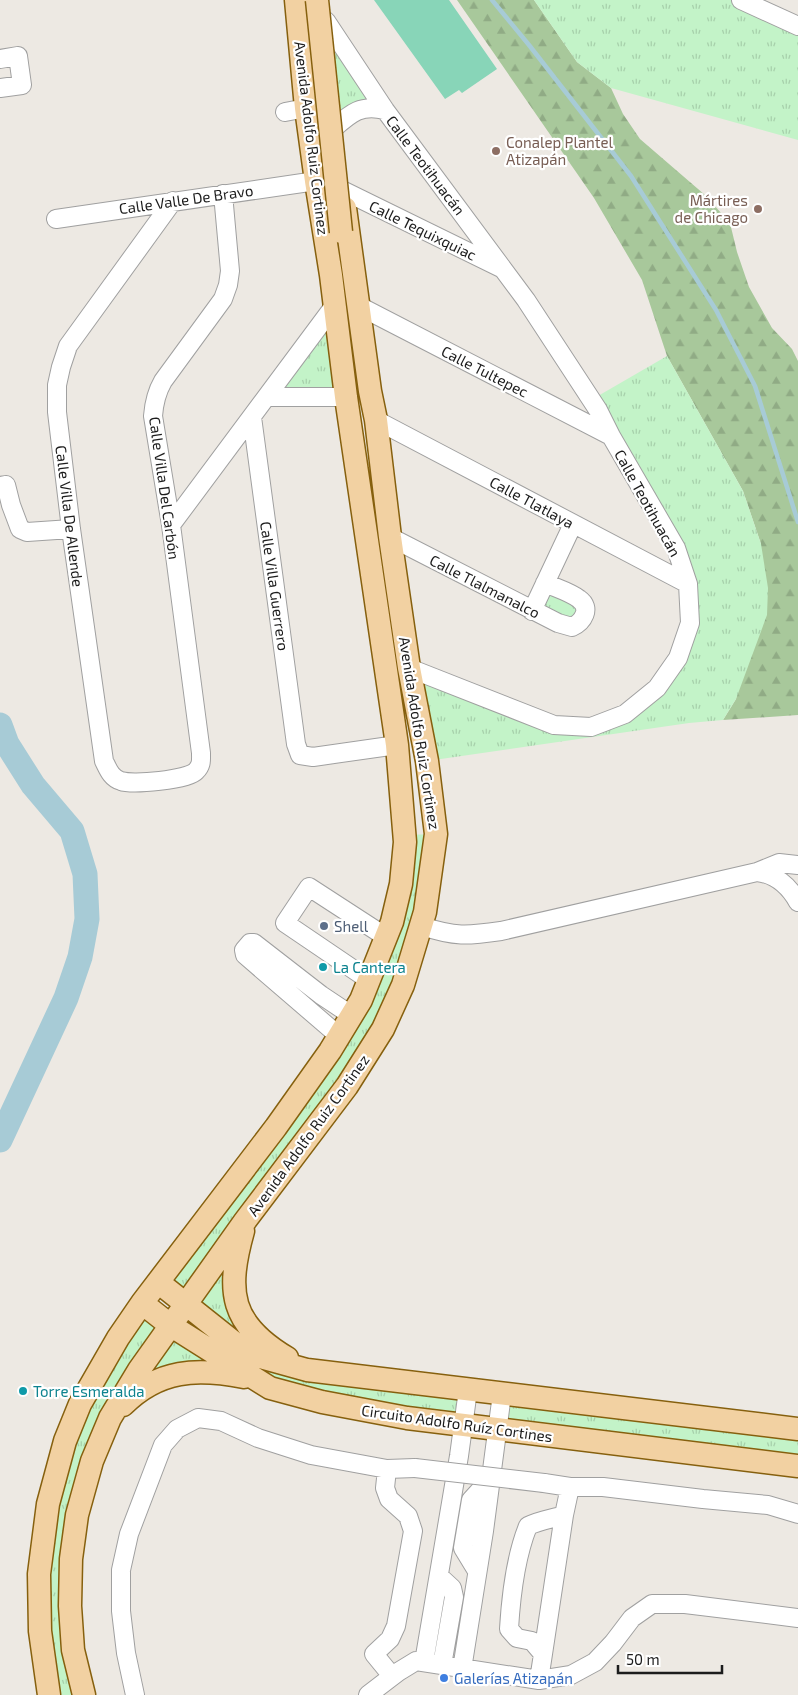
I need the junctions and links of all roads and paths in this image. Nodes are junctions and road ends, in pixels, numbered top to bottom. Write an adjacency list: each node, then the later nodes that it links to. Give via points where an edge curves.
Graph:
1 (296, 0): 12 (main road, Avenida Adolfo Ruiz Cortinez, via 295,110)
2 (310, 0): 7 (main road, via 318,30); 17 (main road, Avenida Adolfo Ruiz Cortinez)
3 (317, 0): 17 (main road, Avenida Adolfo Ruiz Cortinez, bridge)
4 (741, 0): 6 (street)
5 (325, 10): 7 (main road, Avenida Adolfo Ruiz Cortinez); 10 (street, Calle Teotihuacán)
6 (798, 26)
7 (329, 53): 11 (main road, Avenida Adolfo Ruiz Cortinez)
8 (0, 58): 9 (street, via 18,56 22,85)
9 (0, 88)
10 (384, 110): 11 (street, Calle Teotihuacán, via 371,107 357,110); 18 (street, Calle Teotihuacán)
11 (334, 128): 13 (main road, Avenida Adolfo Ruiz Cortinez)
12 (316, 181): 14 (street, Calle Valle De Bravo); 20 (main road, Avenida Adolfo Ruiz Cortinez)
13 (342, 190): 18 (street, Calle Tequixquiac); 19 (main road, Avenida Adolfo Ruiz Cortinez)
14 (223, 194): 15 (street, Calle Valle De Bravo); 30 (street, Calle Villa Del Carbón, via 230,272 228,285 223,299 163,381 154,404 153,416)
15 (173, 201): 16 (street, Calle Valle De Bravo); 31 (street, Calle Villa De Allende, via 80,328 68,346 61,367 57,412)
16 (56, 219)
17 (336, 232): 19 (main road, Avenida Adolfo Ruiz Cortinez); 20 (main road, Avenida Adolfo Ruiz Cortinez)
18 (504, 270): 27 (street, Calle Teotihuacán, via 598,410)
19 (354, 273): 22 (main road, Avenida Adolfo Ruiz Cortinez)
20 (331, 275): 21 (main road, Avenida Adolfo Ruiz Cortinez)
21 (334, 306): 23 (street); 24 (main road, Avenida Adolfo Ruiz Cortinez)
22 (359, 306): 26 (main road, Avenida Adolfo Ruiz Cortinez); 27 (street, Calle Tultepec)
23 (267, 397): 24 (street); 25 (street)
24 (346, 397): 37 (main road, Avenida Adolfo Ruiz Cortinez)
25 (252, 417): 30 (street); 37 (street, Calle Villa Guerrero, via 296,744 300,754 313,757)
26 (376, 420): 29 (street, Calle Tlatlaya); 32 (main road, Avenida Adolfo Ruiz Cortinez)
27 (611, 436): 34 (street, Calle Teotihuacán, via 676,548)
28 (0, 486): 31 (street, via 6,485 20,529 27,532)
29 (574, 524): 33 (street); 34 (street, Calle Tlatlaya)
30 (171, 526): 38 (street, Calle Villa Del Carbón, via 202,753)
31 (71, 529): 38 (street, Calle Villa De Allende, via 104,761 109,773 119,781 130,783 185,777)
32 (390, 537): 35 (street, Calle Tlalmanalco); 36 (main road, Avenida Adolfo Ruiz Cortinez)
33 (545, 583): 35 (street); 35 (street, Calle Tlalmanalco, via 579,599 584,605 585,615 572,627)
34 (688, 584): 36 (street, Calle Teotihuacán, via 690,623 678,658 656,688 625,714 591,727 554,725)
35 (532, 611)
36 (409, 668): 40 (main road, Avenida Adolfo Ruiz Cortinez, via 427,762)
37 (397, 746): 39 (main road, Avenida Adolfo Ruiz Cortinez)
38 (196, 772)
39 (405, 842): 40 (main road); 43 (main road, Avenida Adolfo Ruiz Cortinez)
40 (435, 842): 44 (main road, Avenida Adolfo Ruiz Cortinez)
41 (798, 865): 42 (street, via 779,863)
42 (757, 872): 45 (street, via 768,873 786,885); 46 (street, via 501,931 469,936)
43 (401, 884): 44 (main road); 47 (main road, Avenida Adolfo Ruiz Cortinez)
44 (430, 888): 46 (main road, Avenida Adolfo Ruiz Cortinez)
45 (798, 902)
46 (422, 926): 51 (main road, Avenida Adolfo Ruiz Cortinez, via 403,986 383,1029 347,1086)
47 (386, 937): 48 (main road, Avenida Adolfo Ruiz Cortinez); 48 (street, via 309,887 285,923)
48 (369, 980): 49 (main road, Avenida Adolfo Ruiz Cortinez)
49 (351, 1015): 50 (main road, Avenida Adolfo Ruiz Cortinez); 50 (street, via 289,982)
50 (339, 1036): 52 (main road, Avenida Adolfo Ruiz Cortinez, via 276,1127)
51 (245, 1221): 54 (main road, Avenida Adolfo Ruiz Cortinez); 56 (main road, via 234,1270 234,1297 247,1326 270,1348)
52 (158, 1282): 53 (main road, Avenida Adolfo Ruiz Cortinez); 54 (main road)
53 (142, 1303): 55 (main road, Circuito Adolfo Ruíz Cortines); 75 (main road, Avenida Adolfo Ruiz Cortinez, via 80,1404 65,1441 48,1504 39,1574 40,1631)
54 (186, 1304): 55 (main road, Avenida Adolfo Ruiz Cortinez); 56 (main road, via 241,1348 260,1357)
55 (170, 1326): 57 (main road, Circuito Adolfo Ruíz Cortines); 60 (main road, Avenida Adolfo Ruiz Cortinez)
56 (307, 1370): 58 (main road)
57 (254, 1380): 60 (main road, via 219,1372 184,1372 165,1377 144,1388); 61 (main road, Circuito Adolfo Ruíz Cortines, via 270,1388 331,1404)
58 (468, 1390): 59 (main road); 61 (street)
59 (502, 1394): 62 (street); 63 (main road)
60 (110, 1418): 76 (main road, Avenida Adolfo Ruiz Cortinez, via 92,1461 77,1515 71,1559 73,1650)
61 (463, 1425): 62 (main road, Circuito Adolfo Ruíz Cortines); 71 (street, via 440,1577)
62 (498, 1429): 64 (main road, Circuito Adolfo Ruíz Cortines); 72 (street)
63 (798, 1429)
64 (798, 1466)
65 (387, 1469): 66 (street, bridge, via 415,1468); 73 (street, via 385,1488 389,1499 408,1516 413,1531 396,1626 390,1639 374,1654); 77 (street, via 311,1456 221,1421 198,1418 177,1428 163,1445 128,1534 121,1570 121,1611)
66 (570, 1487): 67 (street, via 603,1486 768,1505); 68 (street)
67 (798, 1514)
68 (564, 1515): 70 (street); 70 (street, via 528,1526 520,1545 510,1608 509,1629 517,1638 532,1641)
69 (798, 1618): 74 (street, via 685,1604 652,1604 632,1618 595,1662 571,1675)
70 (543, 1654): 74 (street)
71 (433, 1664): 72 (street); 73 (street, via 416,1661)
72 (462, 1668): 74 (street)
73 (392, 1676): 78 (street)
74 (539, 1680)
75 (49, 1695)
76 (84, 1695)
77 (135, 1695)
78 (368, 1695)

